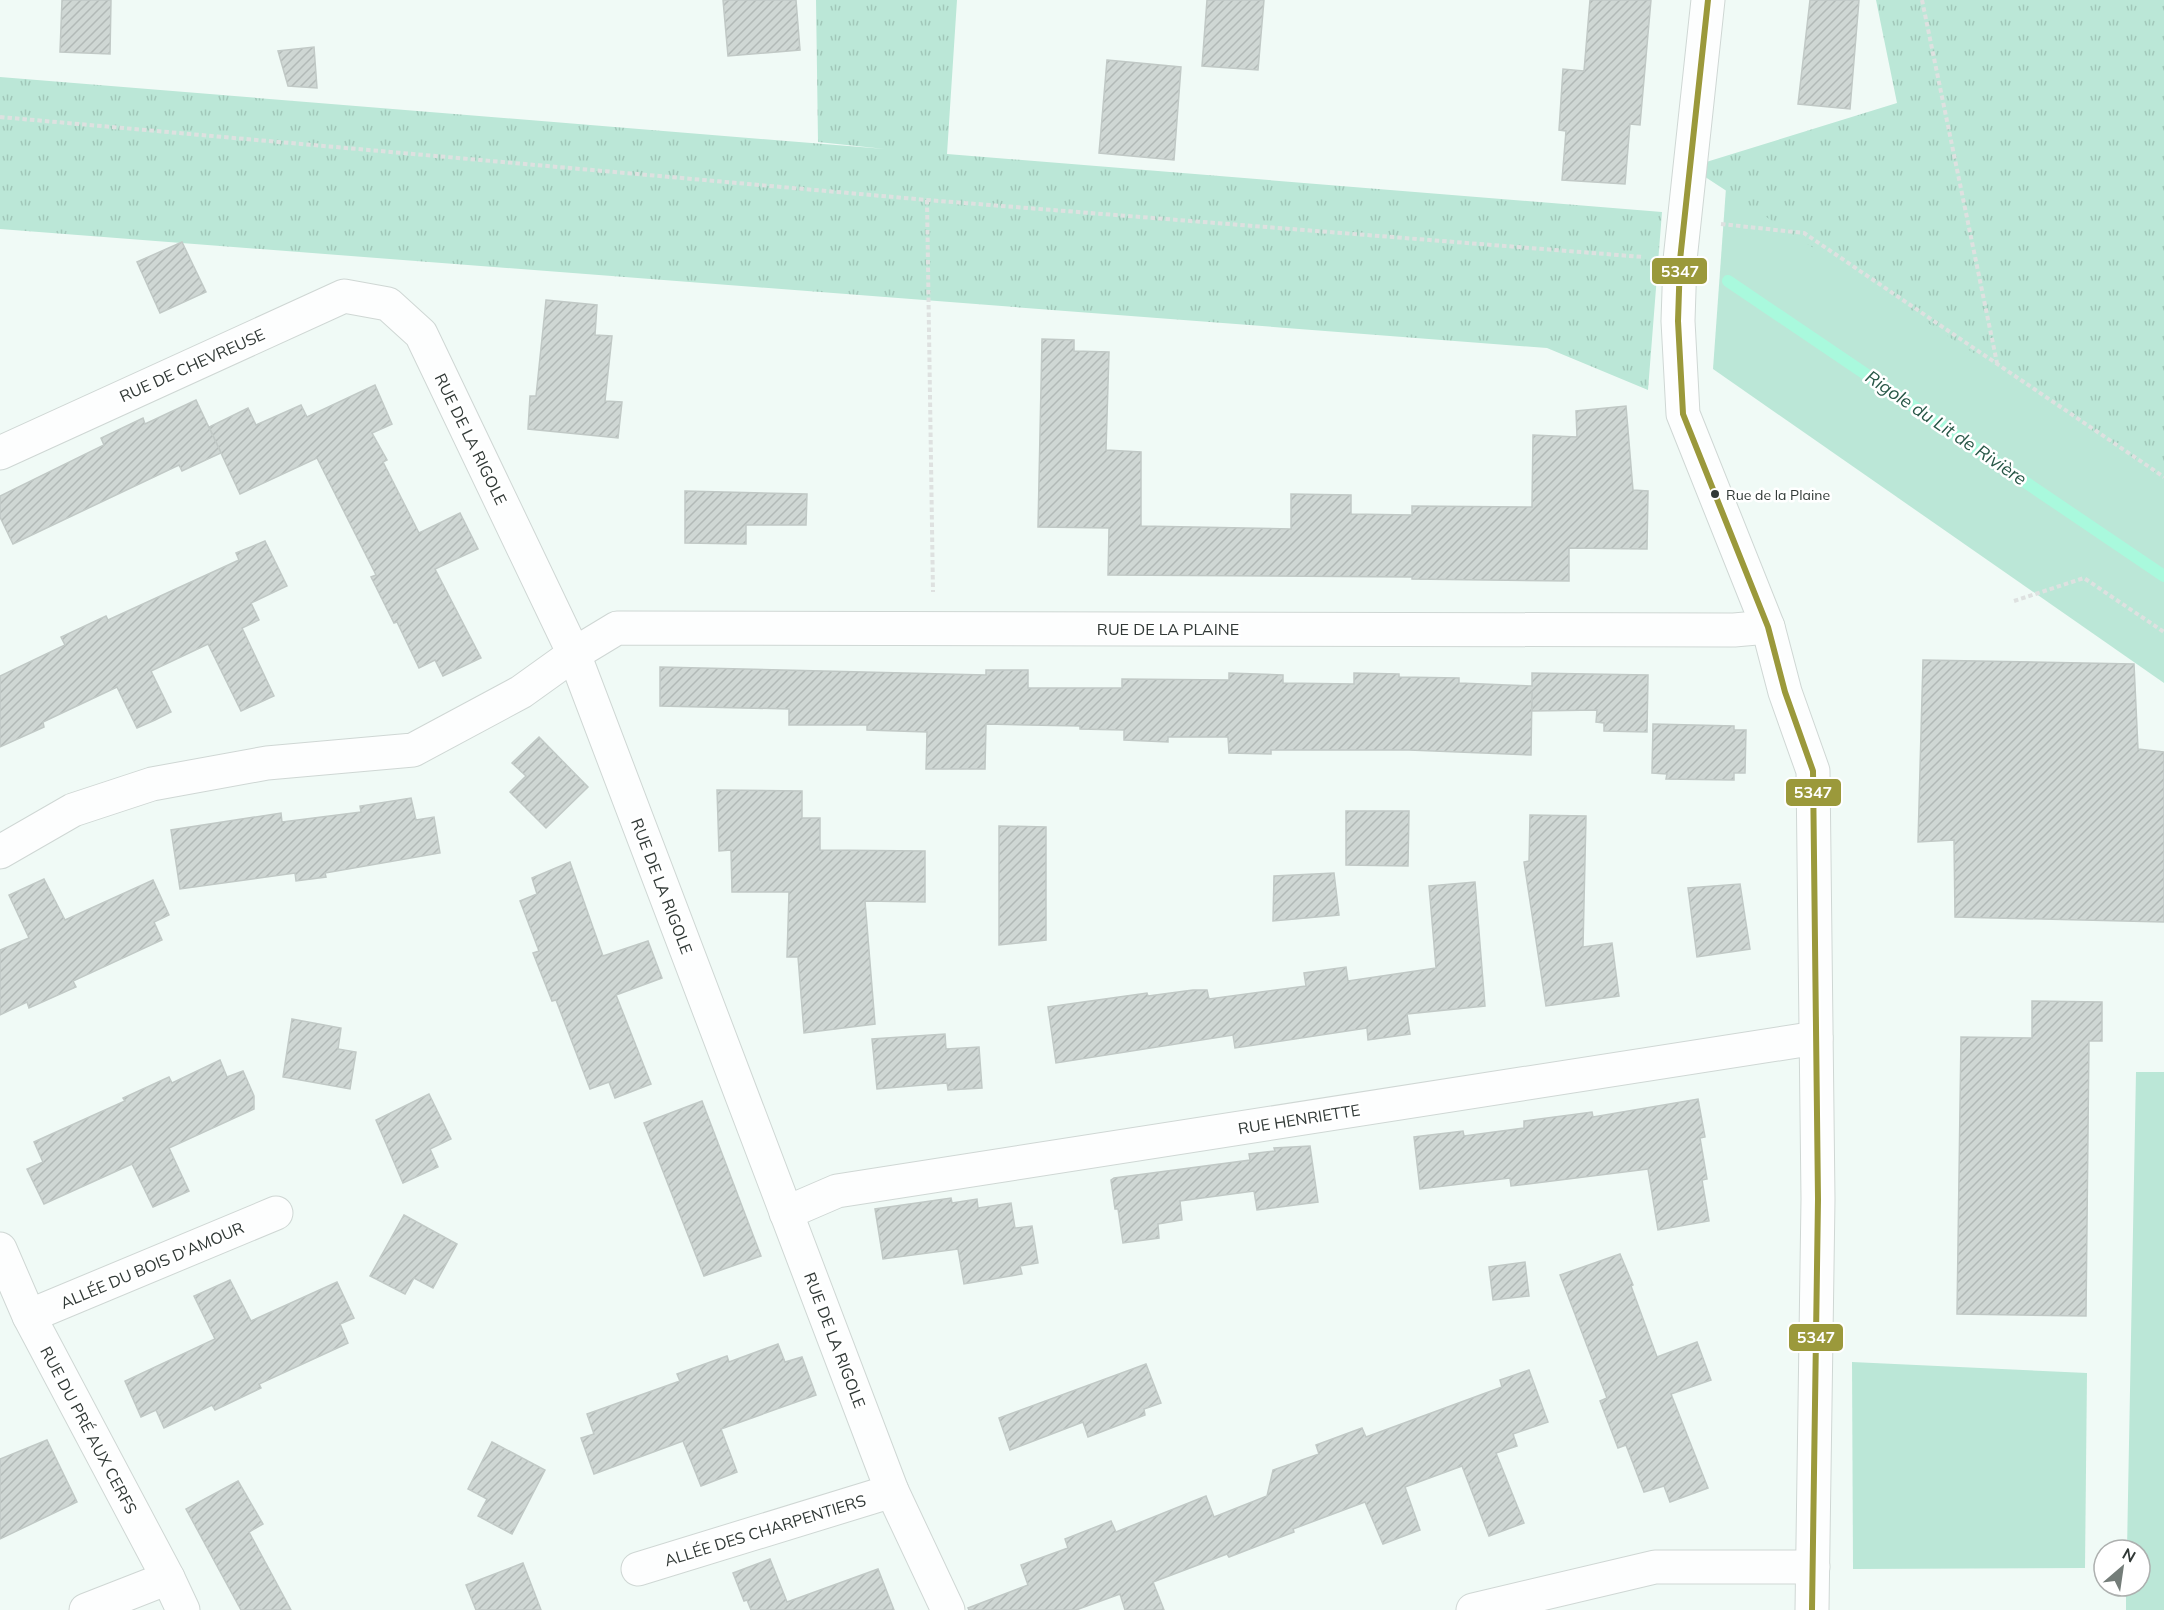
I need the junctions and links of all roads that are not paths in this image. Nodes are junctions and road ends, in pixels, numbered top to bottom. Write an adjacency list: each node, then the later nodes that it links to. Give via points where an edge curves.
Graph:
1 (1708, 0): 4 (street, via 1680,260 1678,321 1683,414)
2 (388, 304): 3 (street, RUE DE CHEVREUSE, via 344,296); 5 (street, RUE DE LA RIGOLE, via 421,334)
3 (0, 453)
4 (1768, 627): 5 (street, RUE DE LA PLAINE, via 617,628); 7 (street, via 1785,692 1813,771)
5 (574, 654): 6 (street, RUE DE LA PLAINE, via 521,692 413,750 267,763 152,784 73,810); 9 (street, RUE DE LA RIGOLE)
6 (0, 852)
7 (1816, 1038): 9 (street, RUE HENRIETTE, via 837,1191); 13 (street)
8 (276, 1213): 11 (street, ALLÉE DU BOIS D'AMOUR)
9 (786, 1213): 12 (street, RUE DE LA RIGOLE)
10 (0, 1249): 11 (street, RUE DU PRÉ AUX CERFS)
11 (29, 1316): 15 (street, RUE DU PRÉ AUX CERFS)
12 (892, 1491): 14 (street, ALLÉE DES CHARPENTIERS); 18 (street, RUE DE LA RIGOLE)
13 (1813, 1567): 19 (street, via 1655,1567); 20 (street)
14 (638, 1569)
15 (168, 1578): 16 (street); 17 (street, RUE DU PRÉ AUX CERFS)
16 (86, 1610)
17 (183, 1610)
18 (948, 1610)
19 (1473, 1610)
20 (1812, 1610)

